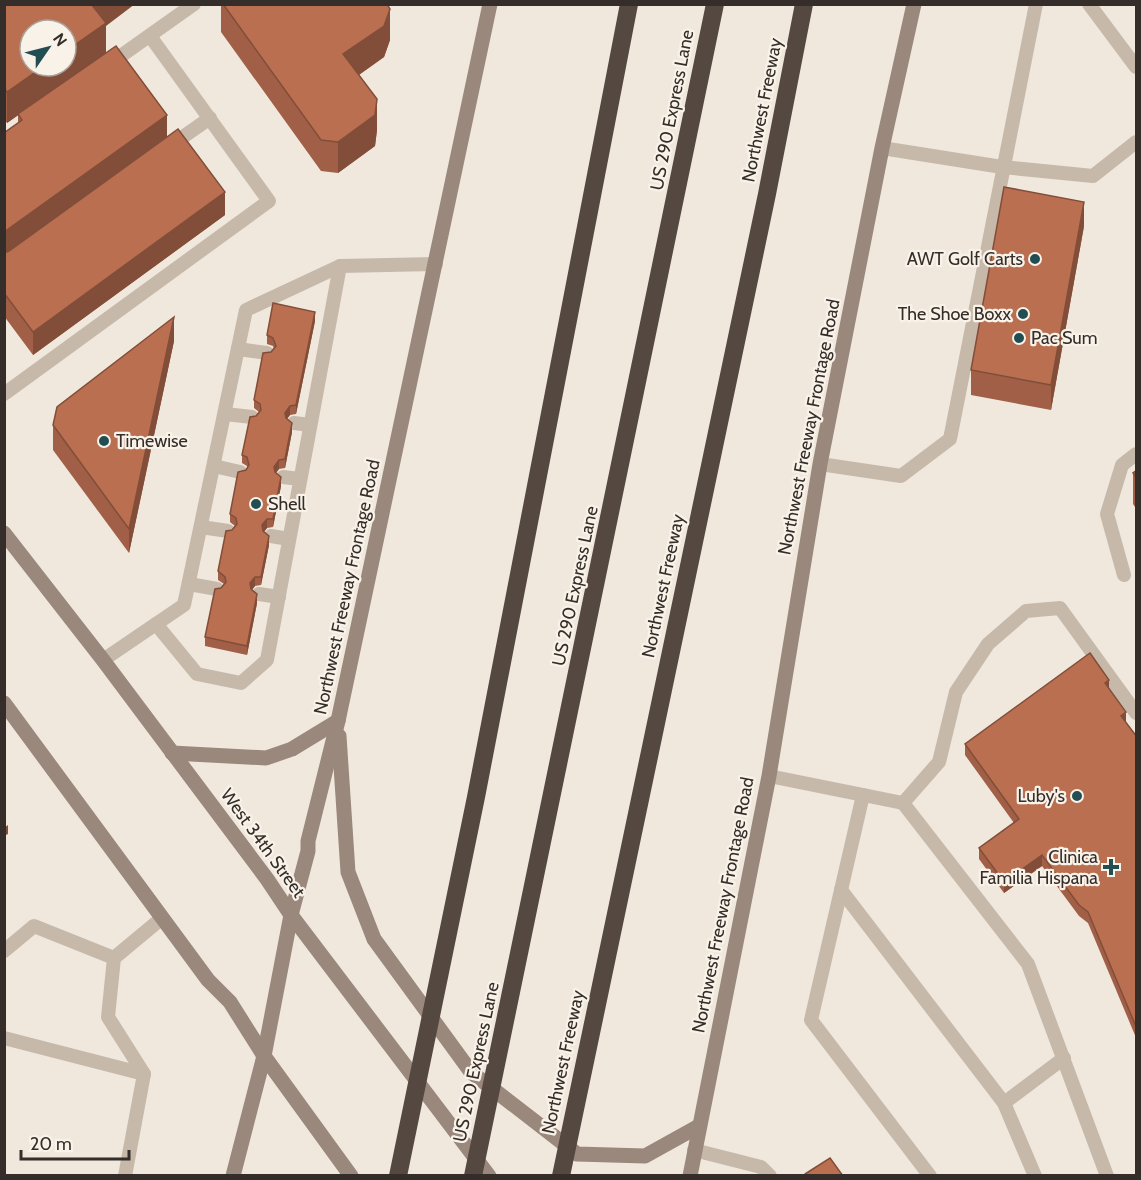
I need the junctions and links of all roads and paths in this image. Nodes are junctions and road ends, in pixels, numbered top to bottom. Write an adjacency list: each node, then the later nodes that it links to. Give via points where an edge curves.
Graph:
1 (194, 4): 9 (lane)
2 (490, 4): 17 (main road, Northwest Freeway Frontage Road)
3 (630, 4): 68 (highway)
4 (715, 4): 69 (highway, US 290 Express Lane)
5 (804, 4): 71 (highway, Northwest Freeway)
6 (914, 4): 14 (main road, Northwest Freeway Frontage Road)
7 (1036, 4): 16 (lane)
8 (1089, 4): 10 (lane)
9 (150, 36): 11 (lane); 12 (lane)
10 (1137, 67)
11 (92, 75)
12 (210, 118): 15 (lane); 23 (lane, via 269,201)
13 (1137, 142): 16 (lane, via 1093,176)
14 (882, 148): 16 (lane); 29 (main road, Northwest Freeway Frontage Road)
15 (163, 152)
16 (1002, 167): 29 (lane, via 950,439 902,476)
17 (436, 264): 18 (lane); 48 (main road, Northwest Freeway Frontage Road)
18 (340, 266): 19 (lane, via 246,310); 22 (lane)
19 (238, 349): 20 (lane); 24 (lane)
20 (267, 353)
21 (308, 358): 22 (lane)
22 (322, 361): 27 (lane)
23 (4, 394)
24 (225, 414): 25 (lane); 30 (lane)
25 (252, 417)
26 (294, 423): 27 (lane)
27 (310, 425): 33 (lane)
28 (1137, 454): 39 (lane, via 1122,465 1107,514)
29 (820, 464): 50 (main road, Northwest Freeway Frontage Road)
30 (214, 466): 31 (lane); 34 (lane)
31 (240, 472)
32 (283, 477): 33 (lane)
33 (300, 479): 38 (lane)
34 (201, 527): 35 (lane); 40 (lane)
35 (228, 531)
36 (4, 533): 45 (main road, West 34th Street)
37 (271, 536): 38 (lane)
38 (289, 539): 43 (lane)
39 (1124, 575)
40 (189, 584): 41 (lane); 44 (lane, via 184,605)
41 (217, 589)
42 (259, 594): 43 (lane)
43 (279, 597): 44 (lane, via 267,660 241,683 197,674)
44 (156, 624): 45 (lane)
45 (103, 660): 49 (main road, West 34th Street)
46 (4, 703): 55 (main road)
47 (1137, 713): 52 (lane, via 1060,608 1026,611 988,644 956,692 939,762)
48 (338, 722): 49 (main road, via 292,749 267,758); 54 (main road, Northwest Freeway Frontage Road); 63 (main road, via 348,872 374,939 471,1072 577,1154 645,1156)
49 (172, 753): 54 (main road, West 34th Street)
50 (769, 776): 51 (lane); 63 (main road, Northwest Freeway Frontage Road)
51 (863, 795): 52 (lane); 53 (lane)
52 (903, 803): 60 (lane, via 1028,964)
53 (842, 890): 62 (lane); 74 (lane, via 811,1020)
54 (291, 915): 59 (main road, Northwest Freeway Frontage Road); 70 (main road, West 34th Street)
55 (162, 918): 57 (lane); 59 (main road, via 208,981 230,1002)
56 (4, 951): 57 (lane, via 34,926)
57 (114, 958): 61 (lane, via 108,1017)
58 (4, 1038): 61 (lane)
59 (264, 1056): 66 (main road, Northwest Freeway Frontage Road); 67 (main road)
60 (1064, 1058): 62 (lane); 76 (lane)
61 (144, 1074): 65 (lane)
62 (1004, 1103): 75 (lane)
63 (699, 1126): 64 (main road, Northwest Freeway Frontage Road)
64 (694, 1150): 72 (main road, Northwest Freeway Frontage Road); 73 (lane, via 761,1167)
65 (125, 1176)
66 (233, 1176)
67 (351, 1176)
68 (398, 1176)
69 (473, 1176)
70 (489, 1176)
71 (561, 1176)
72 (690, 1176)
73 (770, 1176)
74 (930, 1176)
75 (1035, 1176)
76 (1107, 1176)

